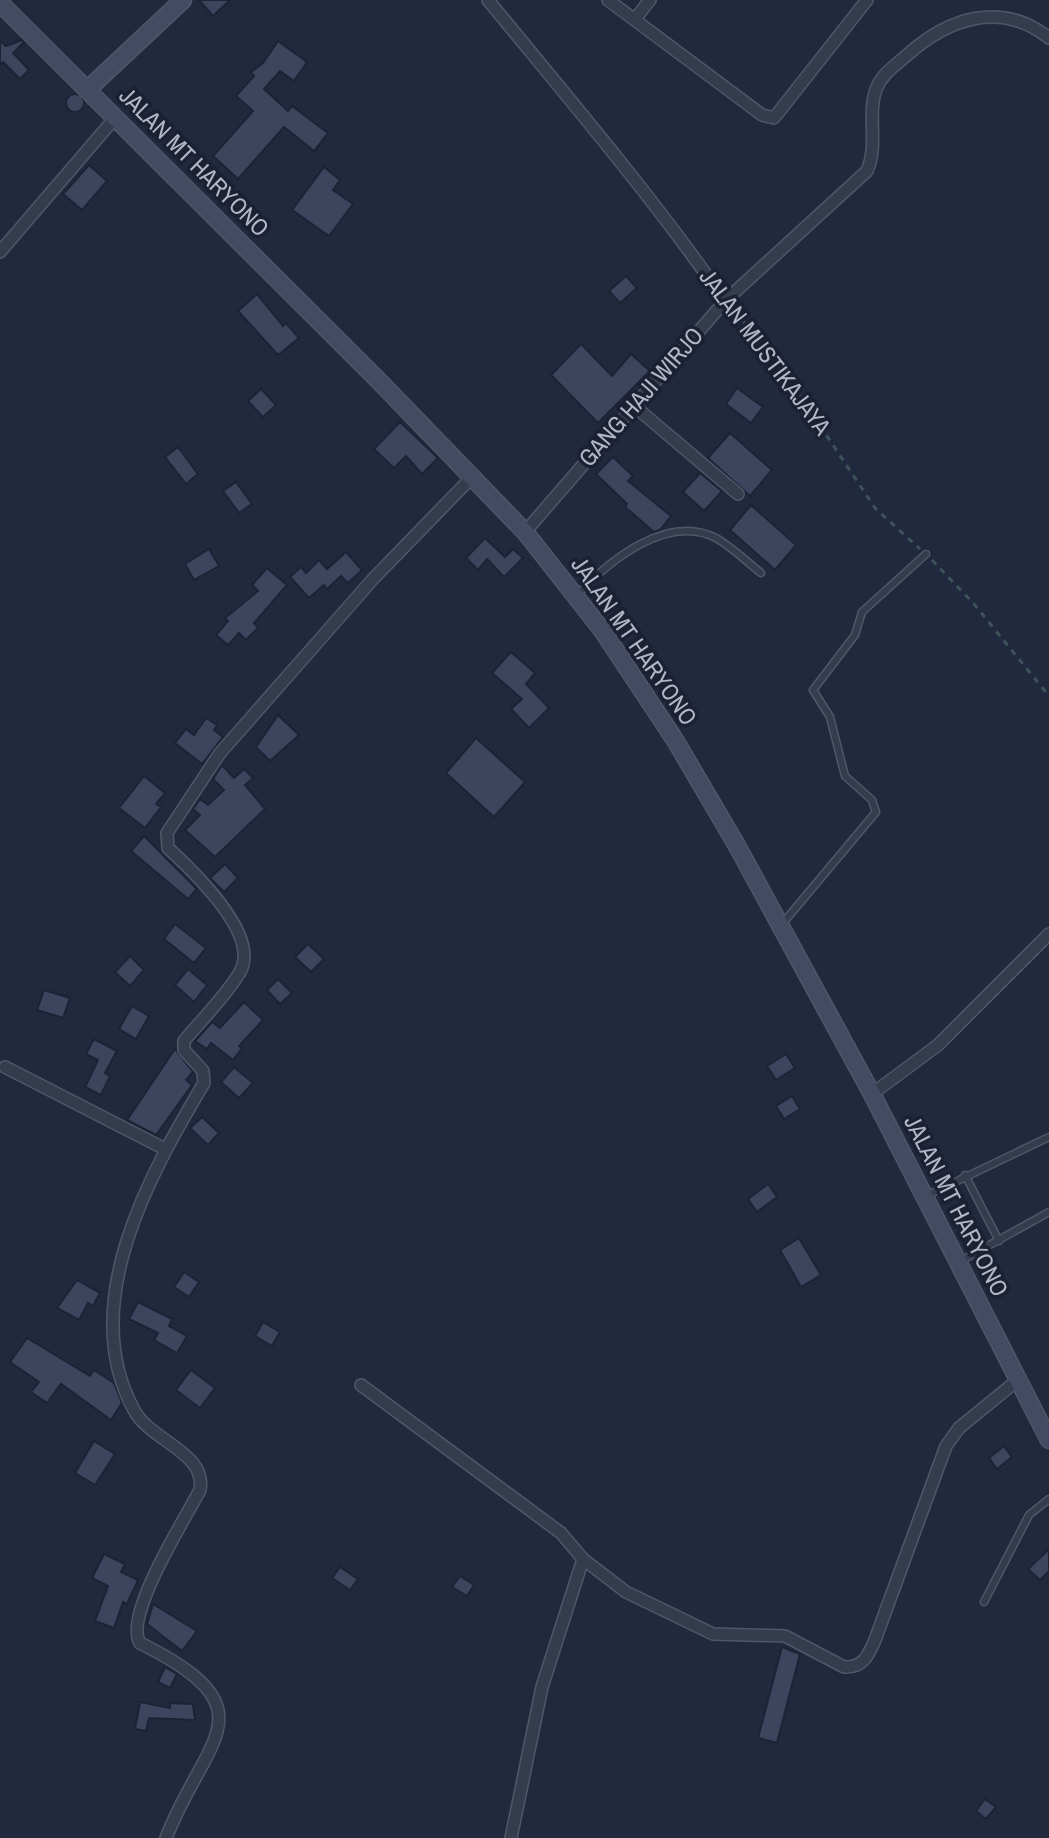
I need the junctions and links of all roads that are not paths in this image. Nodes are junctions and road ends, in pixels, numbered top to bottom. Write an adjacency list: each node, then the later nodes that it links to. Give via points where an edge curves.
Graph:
1 (183, 0): 10 (main road)
2 (488, 0): 13 (street, JALAN MUSTIKAJAYA, via 683,241)
3 (608, 0): 7 (street)
4 (650, 0): 8 (street)
5 (867, 0): 8 (street, via 774,118 762,115)
6 (0, 3): 10 (main road, JALAN MT HARYONO)
7 (623, 4): 8 (street)
8 (635, 19)
9 (1049, 38): 13 (street, GANG HAJI WIRJO, via 1029,24 988,16 943,26 913,49 875,90 875,144 867,171)
10 (87, 90): 11 (main road, JALAN MT HARYONO)
11 (115, 118): 12 (street); 15 (main road, JALAN MT HARYONO)
12 (0, 252)
13 (725, 301): 14 (street, GANG HAJI WIRJO)
14 (633, 405): 16 (street); 17 (street, GANG HAJI WIRJO)
15 (471, 478): 17 (main road, JALAN MT HARYONO); 26 (street, via 373,579 220,753 167,833 168,848 213,893 244,948 241,971 184,1041 184,1050 206,1076)
16 (738, 494)
17 (525, 532): 20 (main road, JALAN MT HARYONO)
18 (926, 554): 21 (lane, via 862,612 855,635 813,691 830,717 845,776 872,800 876,812)
19 (761, 573): 20 (lane, via 718,539 672,533 607,564)
20 (575, 596): 21 (main road, JALAN MT HARYONO, via 675,740)
21 (780, 926): 24 (main road, JALAN MT HARYONO)
22 (1049, 934): 24 (street, via 938,1045)
23 (5, 1067): 26 (street)
24 (872, 1094): 28 (main road, JALAN MT HARYONO)
25 (1049, 1137): 27 (lane)
26 (165, 1149): 38 (street, via 124,1244 115,1285 117,1357 134,1412 149,1430 198,1466 202,1479 140,1610 135,1632 140,1643 168,1656 214,1695 219,1716 215,1742 186,1790)
27 (965, 1175): 28 (lane); 30 (lane)
28 (925, 1197): 31 (main road, JALAN MT HARYONO)
29 (1049, 1212): 30 (lane)
30 (999, 1241): 31 (lane)
31 (959, 1262): 32 (main road, JALAN MT HARYONO)
32 (1019, 1379): 34 (main road, JALAN MT HARYONO); 36 (street, via 959,1428 946,1446 875,1640 862,1663 853,1667 785,1636 713,1634 626,1592)
33 (361, 1385): 36 (street, via 561,1533)
34 (1047, 1430)
35 (1049, 1499): 37 (lane, via 1029,1515)
36 (583, 1559): 39 (street, via 542,1687)
37 (984, 1602)
38 (166, 1838)
39 (511, 1838)

